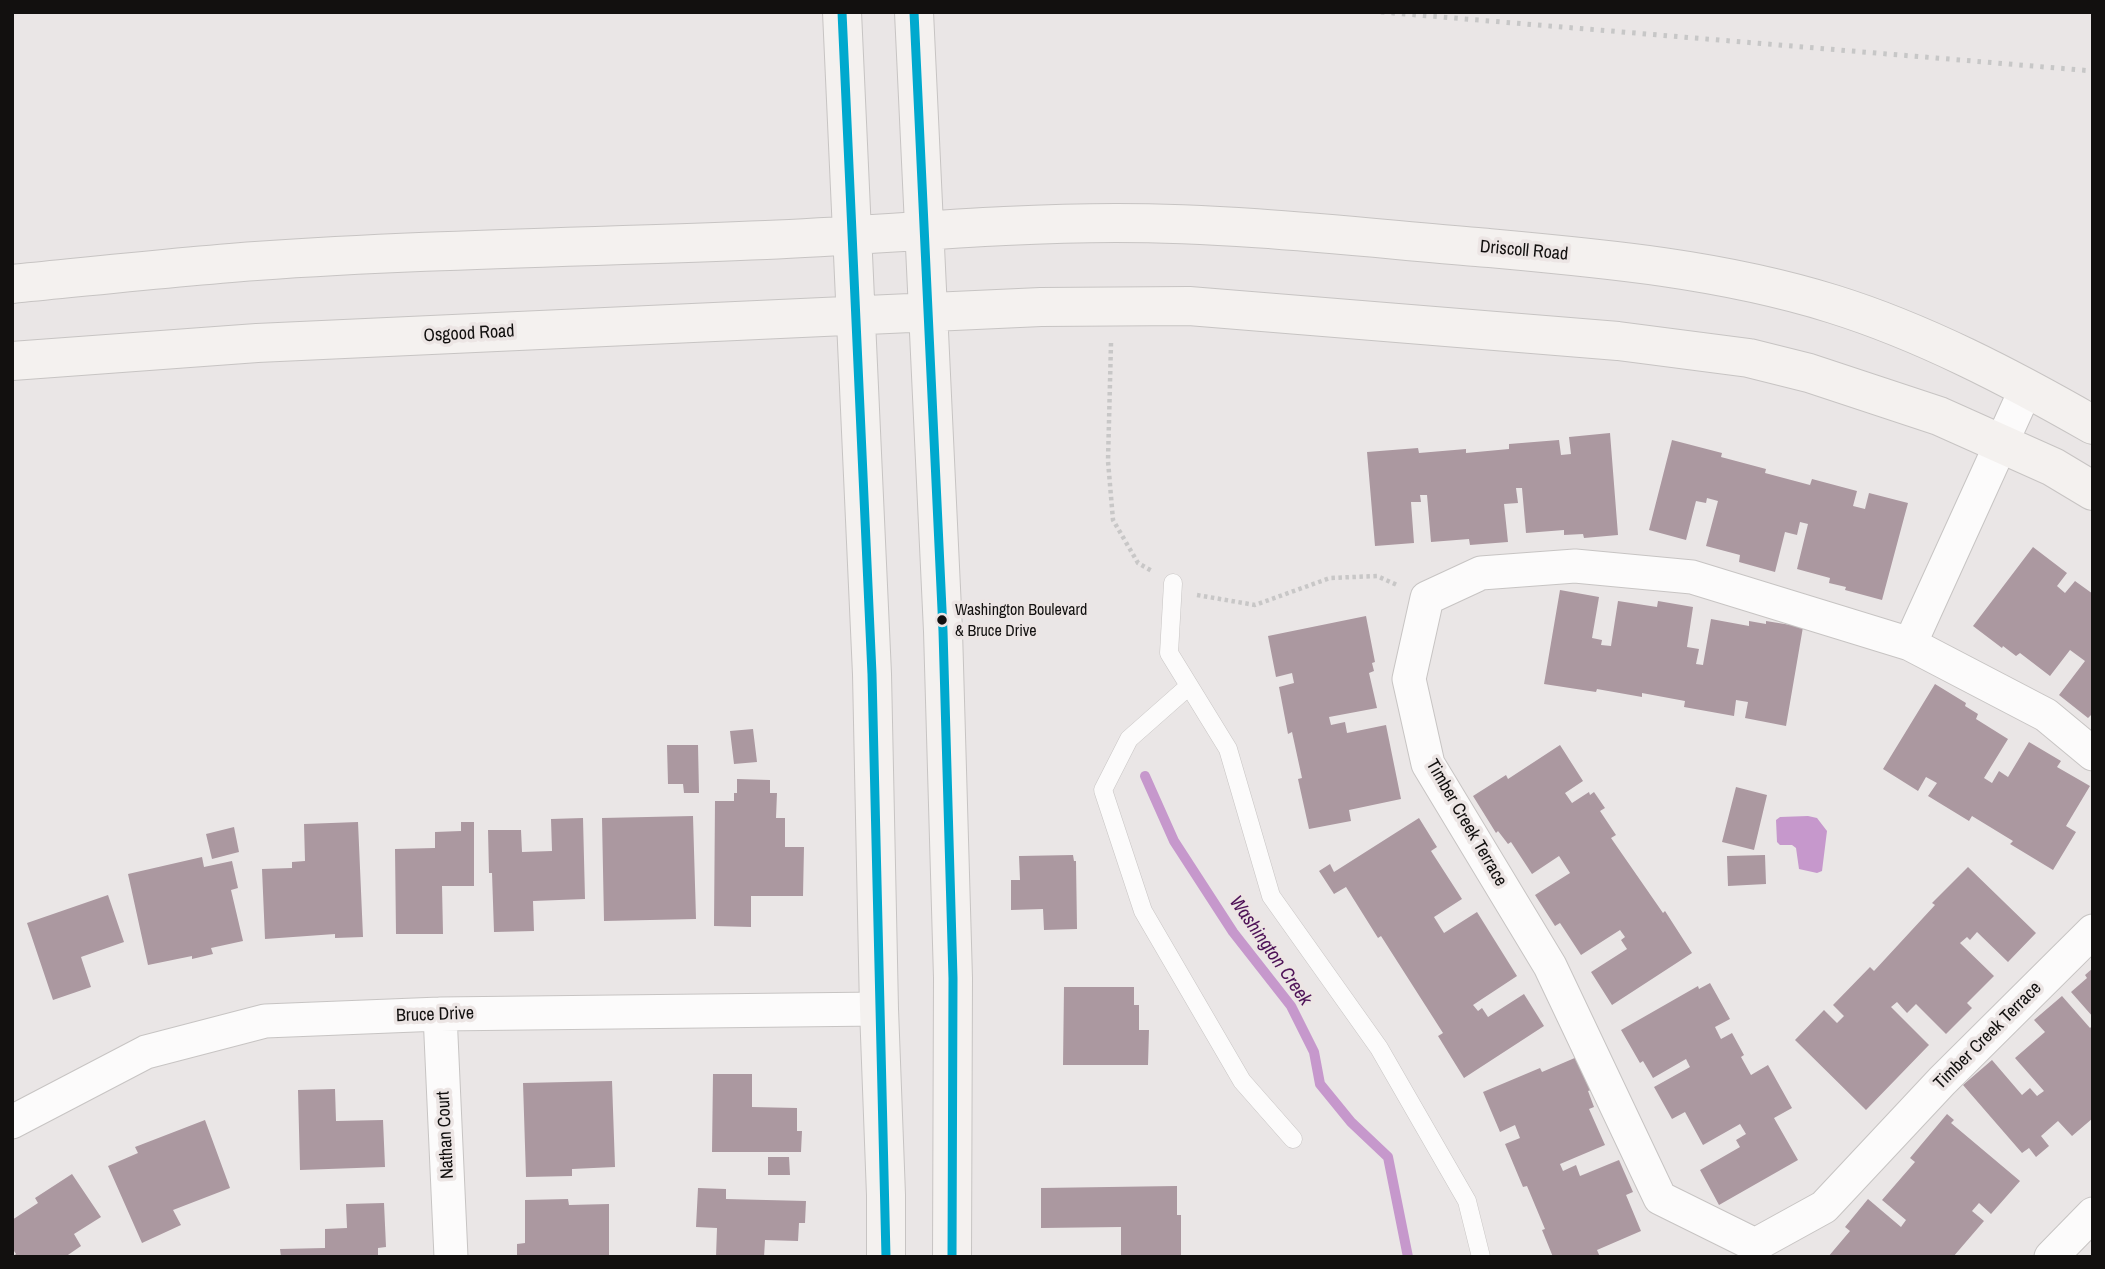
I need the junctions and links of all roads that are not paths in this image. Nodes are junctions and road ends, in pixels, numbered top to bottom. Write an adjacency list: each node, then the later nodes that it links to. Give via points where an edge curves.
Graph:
1 (842, 12): 4 (main road)
2 (914, 12): 3 (main road)
3 (923, 230): 4 (main road); 6 (main road); 9 (main road, Driscoll Road, via 1191,224 1627,260 1704,272 1835,304 1896,327)
4 (852, 234): 5 (main road, via 257,261); 7 (main road)
5 (12, 284)
6 (927, 313): 7 (main road, Osgood Road); 11 (main road, via 1189,306 1591,339 1749,358 1809,373 1940,416); 26 (main road, via 953,978)
7 (856, 316): 8 (main road, Osgood Road, via 243,344); 18 (main road, via 872,674)
8 (12, 361)
9 (2026, 388): 10 (main road, Driscoll Road); 11 (street)
10 (2093, 425)
11 (2002, 442): 12 (main road); 14 (street)
12 (2093, 491)
13 (1173, 583): 15 (lane, via 1168,653)
14 (1910, 644): 16 (street, via 2046,715); 23 (street, Timber Creek Terrace, via 1692,577 1588,567 1481,573 1427,598 1409,679 1428,764 1550,966 1660,1198)
15 (1189, 686): 21 (lane, via 1129,739 1103,790 1143,911 1242,1082); 27 (lane, via 1228,749 1271,896 1385,1060 1467,1201)
16 (2093, 754)
17 (2093, 931): 23 (street, Timber Creek Terrace, via 1824,1207)
18 (879, 1009): 19 (street, Bruce Drive); 25 (main road)
19 (440, 1014): 20 (street, Bruce Drive, via 265,1021 146,1052); 24 (street, Nathan Court)
20 (12, 1122)
21 (1293, 1139)
22 (2093, 1214): 28 (street)
23 (1752, 1251)
24 (451, 1257)
25 (886, 1257)
26 (952, 1257)
27 (1481, 1257)
28 (2051, 1257)

